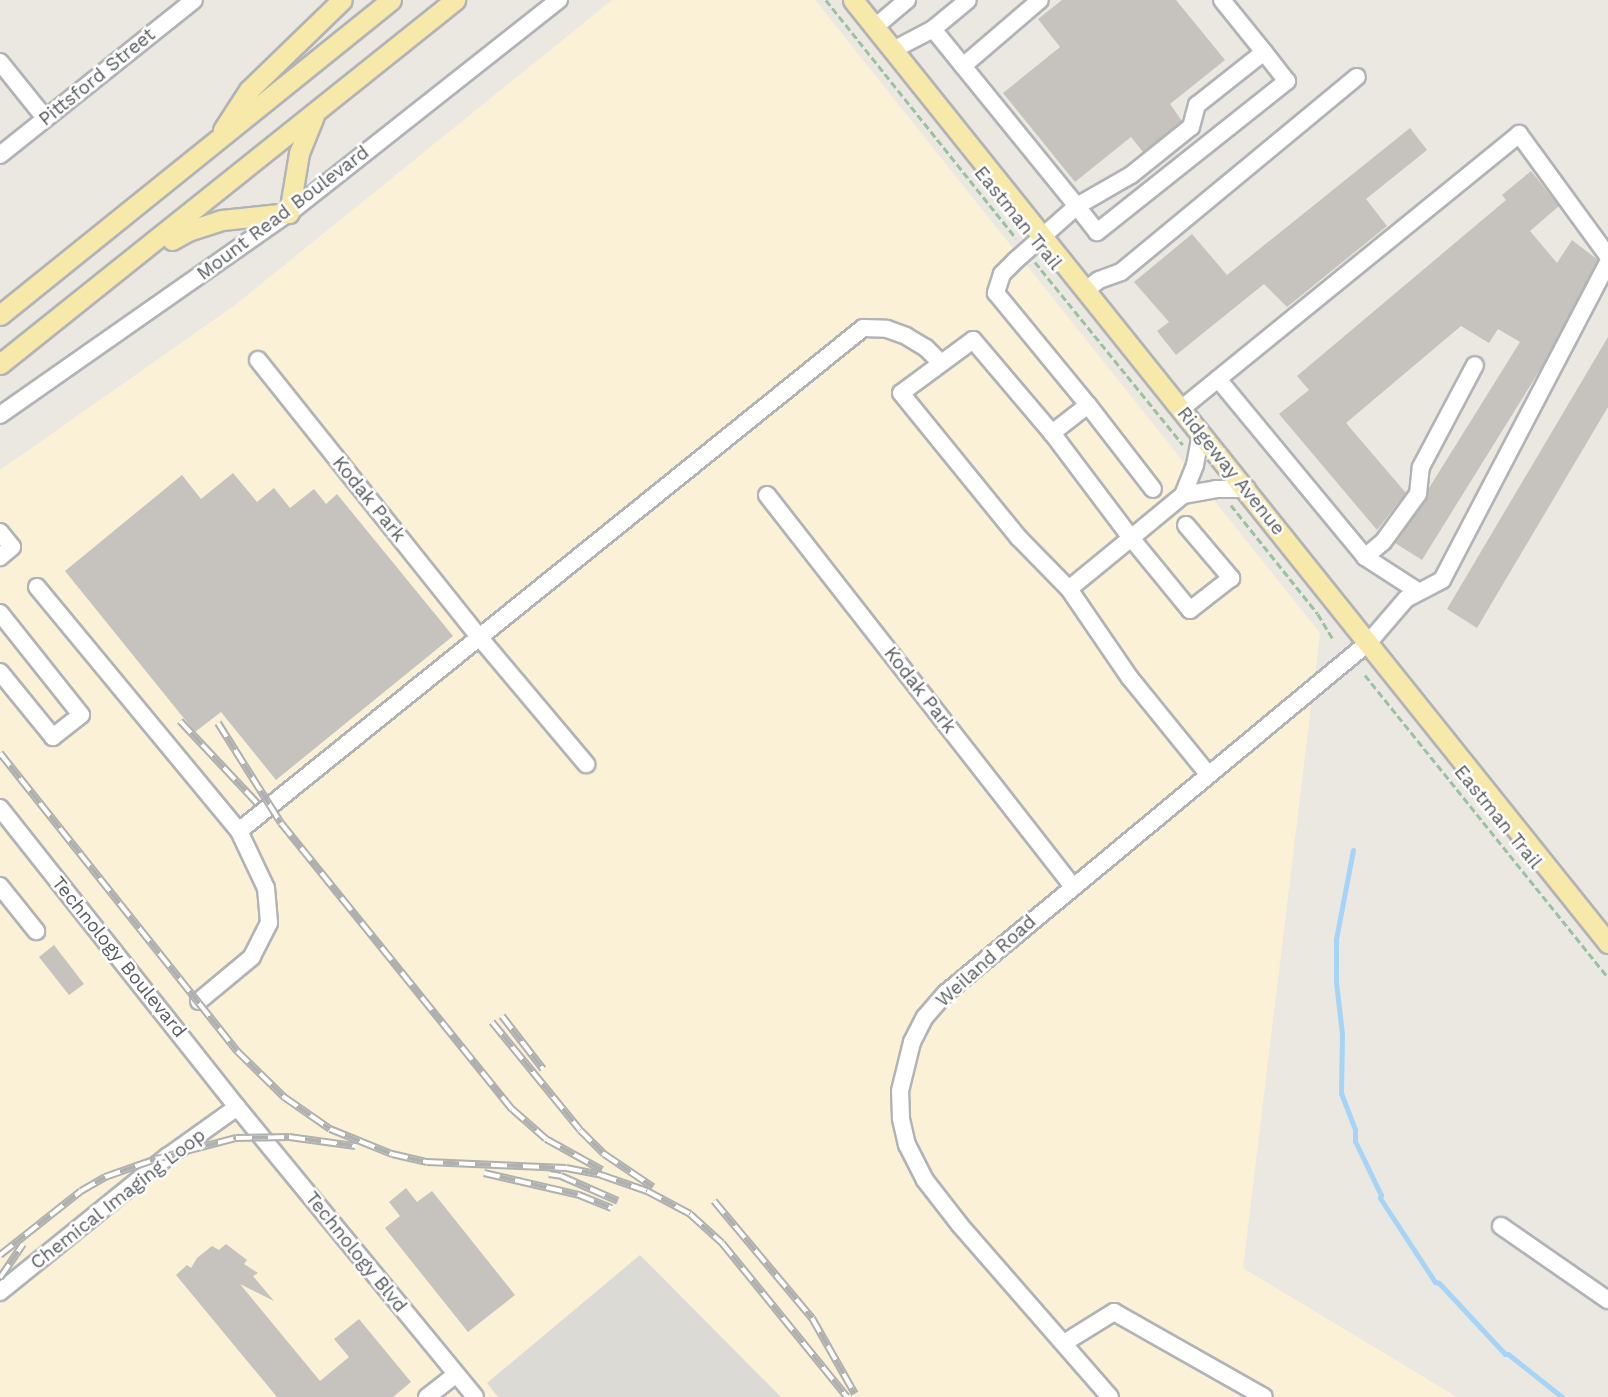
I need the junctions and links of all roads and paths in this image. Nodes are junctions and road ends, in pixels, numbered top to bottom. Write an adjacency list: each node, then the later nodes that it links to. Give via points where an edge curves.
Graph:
1 (342, 0): 21 (main road, via 249,90)
2 (391, 0): 21 (main road)
3 (455, 0): 19 (main road)
4 (559, 0): 24 (street, Mount Read Boulevard)
5 (826, 0): 26 (path, Eastman Trail)
6 (853, 0): 12 (main road, Ridgeway Avenue)
7 (907, 0): 12 (street)
8 (968, 0): 13 (street)
9 (1040, 0): 17 (street)
10 (1222, 0): 15 (street)
11 (191, 1): 20 (street, Pittsford Street)
12 (875, 26): 14 (main road, Ridgeway Avenue)
13 (933, 29): 14 (street); 17 (street)
14 (893, 50): 25 (main road, Ridgeway Avenue)
15 (1264, 52): 23 (street, via 1197,105 1191,127 1130,175); 23 (street, via 1287,81 1097,232)
16 (0, 62): 20 (street)
17 (963, 66): 23 (street)
18 (1357, 77): 30 (street, via 1121,272)
19 (315, 115): 24 (main road, via 299,153); 29 (main road)
20 (46, 118): 22 (street, Pittsford Street)
21 (212, 148): 31 (main road)
22 (0, 155)
23 (1077, 206): 25 (street)
24 (289, 213): 29 (main road, via 222,220 188,230); 39 (street, Mount Read Boulevard)
25 (1043, 236): 26 (street); 30 (main road, Ridgeway Avenue)
26 (1026, 251): 37 (street, via 1002,274 996,293); 42 (path, Eastman Trail)
27 (1608, 256): 36 (street, via 1519,134)
28 (1608, 263): 55 (street, Weiland Road, via 1441,580)
29 (126, 267): 34 (main road)
30 (1086, 290): 38 (main road, Ridgeway Avenue)
31 (0, 315)
32 (258, 360): 57 (street, Kodak Park)
33 (940, 362): 40 (street, via 973,340); 54 (street, via 901,393 1019,538); 57 (street, via 906,336 863,328)
34 (0, 365)
35 (1475, 365): 52 (street, via 1421,467 1418,494 1390,534)
36 (1218, 379): 38 (street); 52 (street)
37 (1088, 405): 40 (street); 43 (street)
38 (1181, 408): 41 (main road, Ridgeway Avenue)
39 (0, 415)
40 (1052, 433): 50 (street)
41 (1201, 433): 44 (main road, Ridgeway Avenue); 46 (street)
42 (1189, 453)
43 (1153, 489)
44 (1247, 489): 46 (street); 59 (main road, Ridgeway Avenue)
45 (768, 495): 67 (street, Kodak Park)
46 (1183, 495): 50 (street)
47 (1224, 497): 58 (path, via 1318,614)
48 (1185, 525): 50 (street, via 1231,578 1190,610)
49 (0, 532): 51 (street, via 12,547)
50 (1131, 537): 54 (street)
51 (0, 557)
52 (1365, 557): 55 (street)
53 (37, 587): 65 (street)
54 (1069, 589): 63 (street, via 1130,678)
55 (1419, 592): 59 (street, Weiland Road, via 1406,599)
56 (0, 612): 60 (street, via 81,715 53,737)
57 (480, 638): 62 (street, Kodak Park); 65 (street)
58 (1334, 641)
59 (1369, 642): 63 (street, Weiland Road); 69 (main road, Ridgeway Avenue)
60 (0, 672)
61 (1365, 675): 70 (path, Eastman Trail)
62 (586, 764)
63 (1208, 774): 67 (street, Weiland Road)
64 (2, 813): 72 (street, Technology Boulevard)
65 (239, 831): 71 (street, via 266,888 269,923 252,957)
66 (0, 886): 68 (street)
67 (1073, 886): 76 (street, Weiland Road, via 946,993 925,1017 912,1042 900,1091 907,1145 925,1180)
68 (36, 931)
69 (1608, 943)
70 (1608, 977)
71 (199, 1001)
72 (237, 1107): 74 (street, Chemical Imaging Loop, via 167,1157); 77 (street, Technology Blvd)
73 (1501, 1226): 75 (street)
74 (0, 1292)
75 (1608, 1300)
76 (1064, 1343): 80 (street, Weiland Road); 81 (street, via 1114,1312)
77 (456, 1374): 78 (street); 79 (street, Technology Blvd)
78 (427, 1397)
79 (475, 1397)
80 (1110, 1397)
81 (1264, 1397)

